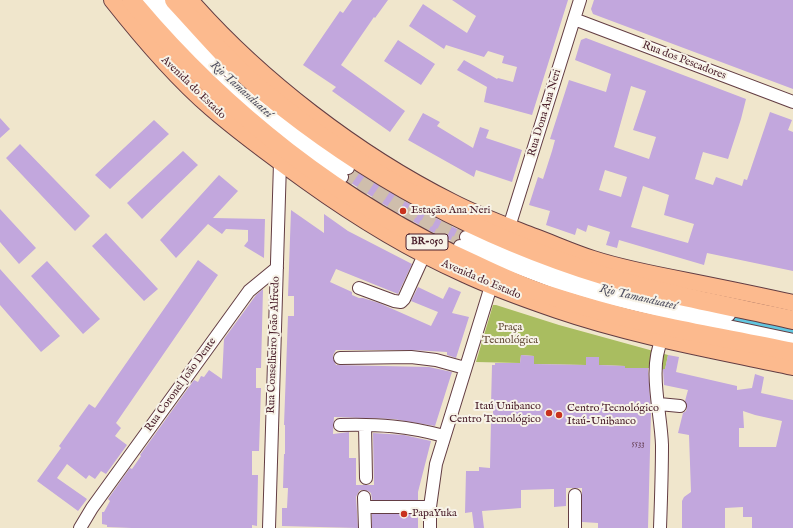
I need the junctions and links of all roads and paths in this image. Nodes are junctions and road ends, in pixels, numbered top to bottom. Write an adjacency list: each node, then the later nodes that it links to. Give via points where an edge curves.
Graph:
1 (112, 0): 10 (main road, Avenida do Estado, via 151,47 206,103)
2 (131, 0): 21 (highway, Avenida do Estado / BR-050, via 188,62 255,125 333,185 420,238 509,280 544,293 667,327)
3 (146, 0): 4 (street, via 192,53 241,99 308,153 345,173 207,52)
4 (159, 0)
5 (174, 0): 17 (highway, via 217,47 263,91 343,152 453,216 536,253 606,277 656,291)
6 (190, 0): 11 (main road, via 249,60 300,104 357,145 420,186 476,214)
7 (580, 0): 8 (street, Rua Dona Ana Neri)
8 (574, 19): 9 (street, Rua dos Pescadores); 11 (street, Rua Dona Ana Neri)
9 (793, 102)
10 (280, 163): 12 (main road, Avenida do Estado, via 336,203); 13 (street, Rua Conselheiro João Alfredo)
11 (509, 227): 16 (main road, via 593,259 643,272)
12 (424, 255): 14 (main road, Avenida do Estado); 15 (street, via 401,302)
13 (276, 268): 33 (street, Rua Coronel João Dente, via 249,291); 36 (street, Rua Conselheiro João Alfredo)
14 (491, 286): 19 (main road, Avenida do Estado, via 558,310); 24 (street)
15 (359, 288)
16 (793, 302)
17 (793, 320)
18 (793, 328): 20 (street, via 609,289 463,241 557,283 681,316)
19 (662, 339): 23 (main road, Avenida do Estado); 25 (street, via 655,363)
20 (793, 340)
21 (793, 352)
22 (340, 358): 24 (street, via 411,357 436,360)
23 (793, 367)
24 (465, 368): 29 (street)
25 (659, 404): 26 (street); 40 (street, via 662,444)
26 (680, 406)
27 (340, 425): 28 (street)
28 (365, 425): 29 (street, via 408,427); 30 (street)
29 (444, 436): 32 (street, via 436,464)
30 (366, 478)
31 (575, 495): 39 (street)
32 (430, 507): 37 (street, via 364,502); 38 (street)
33 (92, 508): 34 (street, Rua Coronel João Dente); 35 (street)
34 (80, 528)
35 (91, 528)
36 (269, 528)
37 (365, 528)
38 (430, 528)
39 (575, 528)
40 (660, 528)

